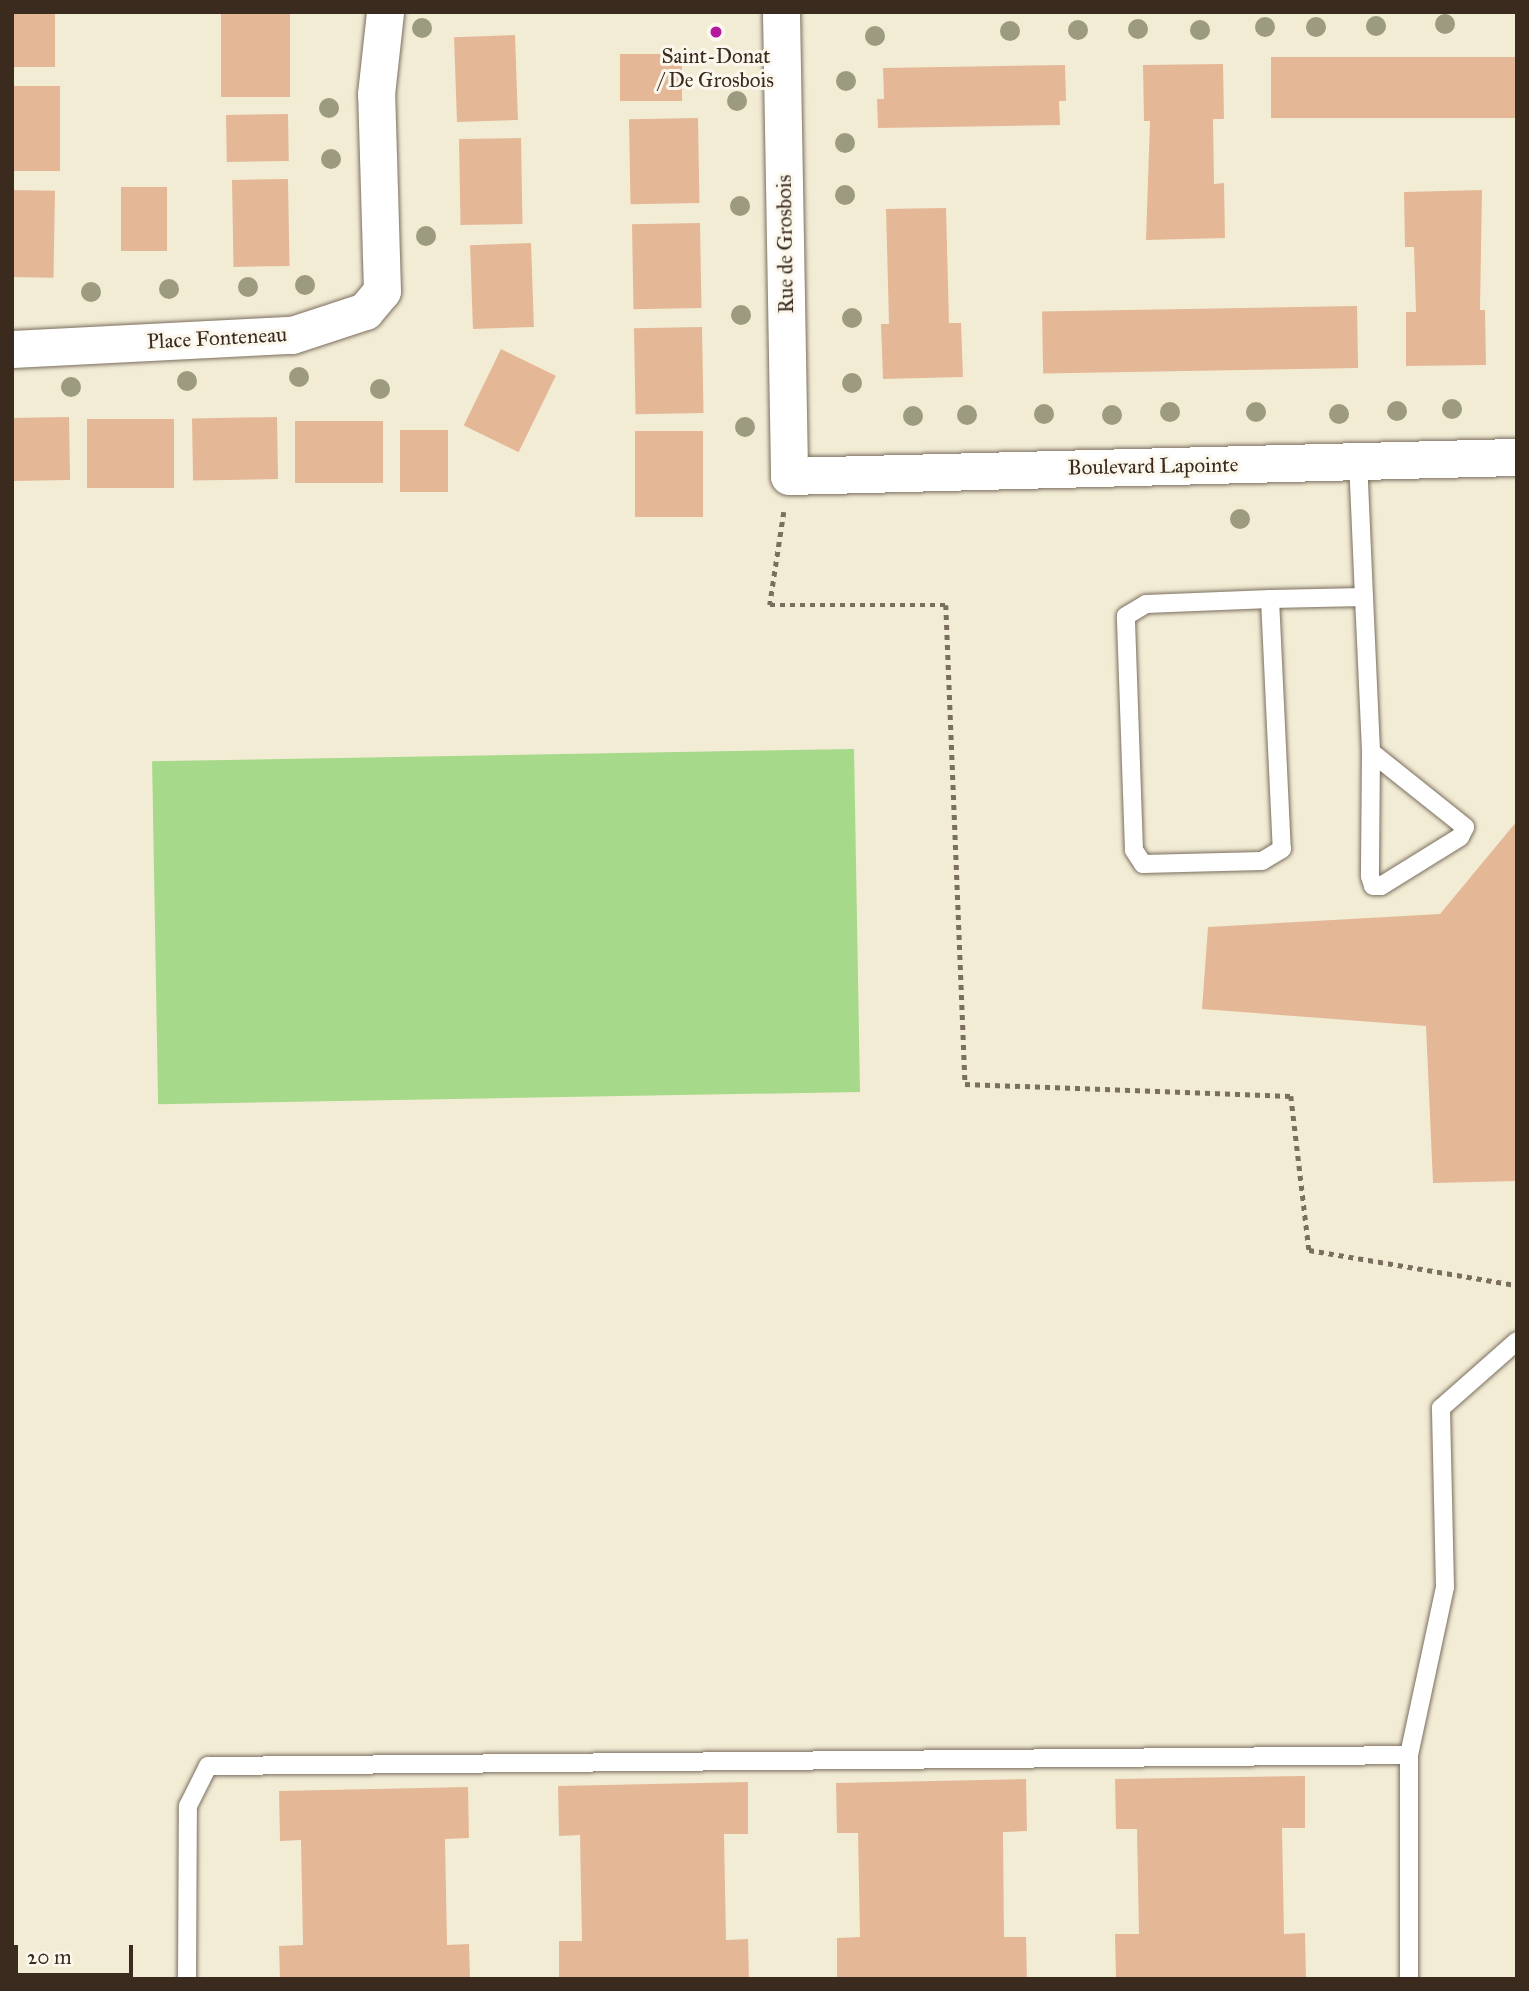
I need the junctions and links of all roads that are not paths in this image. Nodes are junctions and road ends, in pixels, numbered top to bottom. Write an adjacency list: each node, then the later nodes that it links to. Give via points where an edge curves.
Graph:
1 (385, 12): 3 (street, Place Fonteneau, via 376,94 382,291 365,311 292,335)
2 (781, 12): 6 (street, Rue de Grosbois)
3 (12, 349)
4 (1517, 457): 5 (street, Boulevard Lapointe)
5 (1358, 461): 6 (street, Boulevard Lapointe); 7 (lane)
6 (789, 476)
7 (1364, 597): 8 (lane); 9 (lane)
8 (1270, 600): 8 (lane, via 1146,604 1126,616 1133,850 1143,864 1262,861 1282,849)
9 (1371, 752): 9 (lane, via 1370,876 1373,886 1381,886 1461,837 1465,827)
10 (1517, 1341): 11 (lane, via 1441,1408 1445,1587)
11 (1409, 1755): 12 (lane, via 208,1766 188,1806); 13 (lane)
12 (187, 1979)
13 (1409, 1979)

